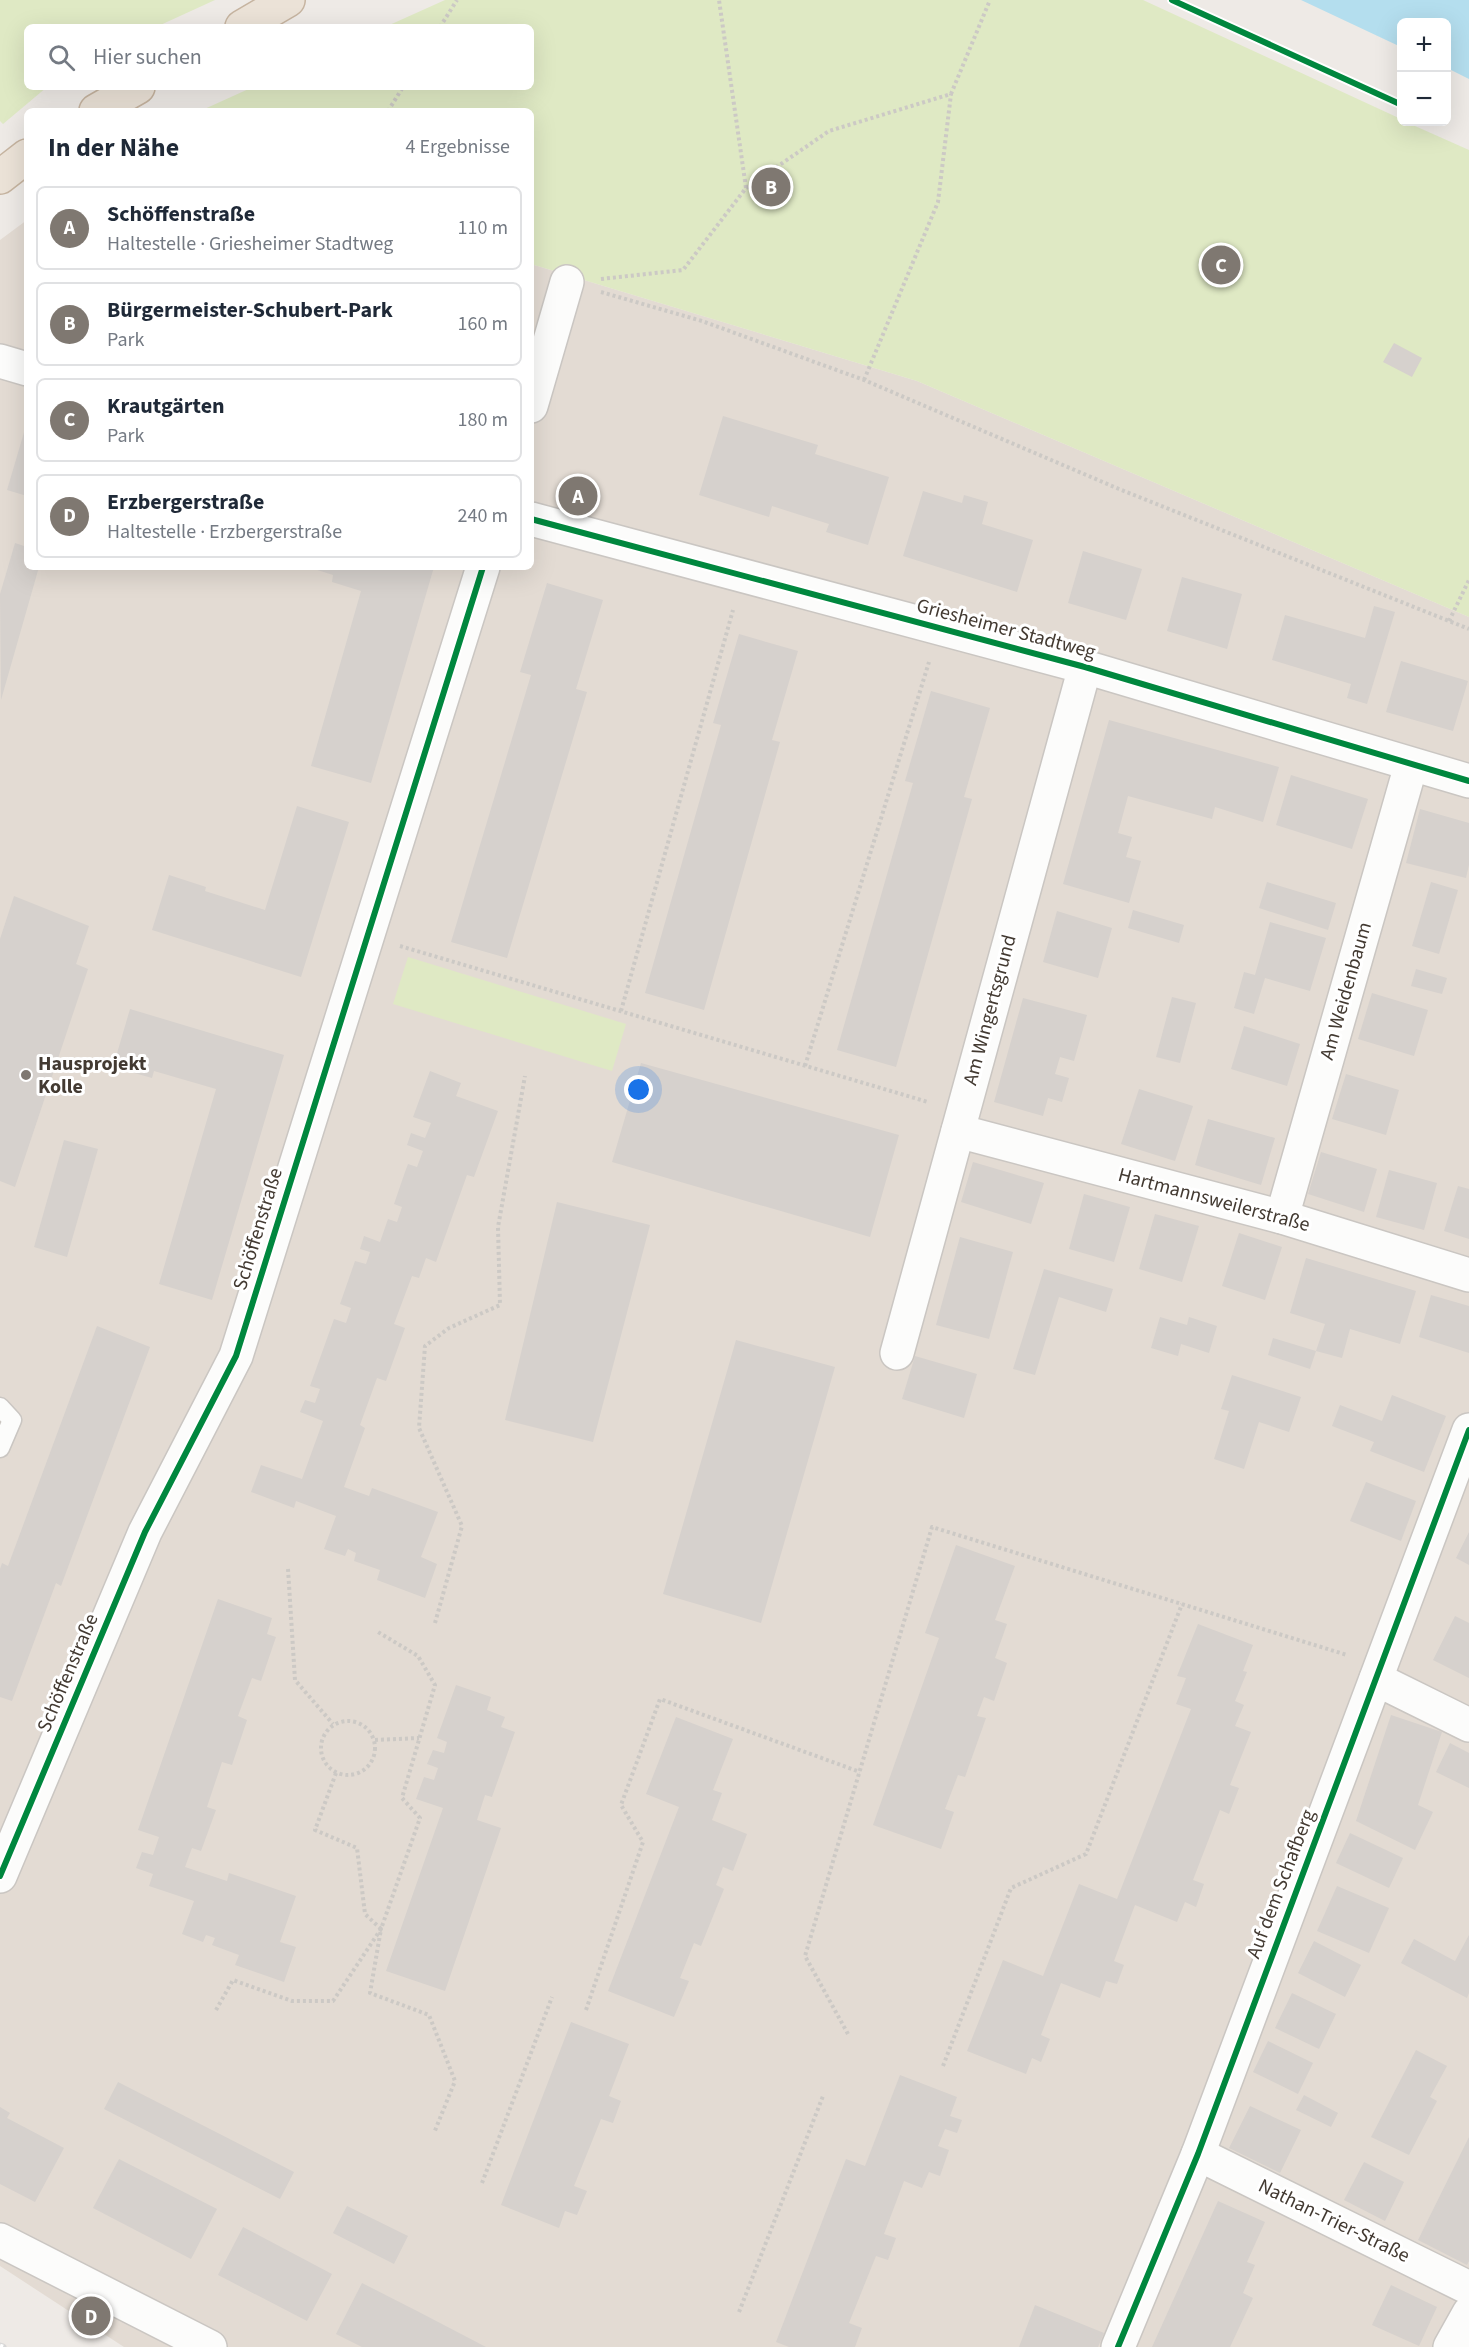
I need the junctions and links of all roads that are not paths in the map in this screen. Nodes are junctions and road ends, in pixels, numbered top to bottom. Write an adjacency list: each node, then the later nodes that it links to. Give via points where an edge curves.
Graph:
1 (288, 0): 2 (highway)
2 (247, 24)
3 (133, 90): 4 (highway)
4 (101, 108)
5 (24, 158): 6 (highway)
6 (0, 177)
7 (567, 282): 8 (street)
8 (534, 396)
9 (534, 520): 11 (street, Griesheimer Stadtweg)
10 (482, 570): 23 (street, Schöffenstraße, via 236,1356 145,1532)
11 (1085, 668): 12 (street, Griesheimer Stadtweg); 14 (street, Am Wingertsgrund)
12 (1411, 765): 13 (street, Griesheimer Stadtweg); 15 (street, Am Weidenbaum)
13 (1469, 781)
14 (960, 1122): 15 (street, Hartmannsweilerstraße); 17 (street, Am Wingertsgrund)
15 (1282, 1217): 16 (street, Hartmannsweilerstraße)
16 (1469, 1275)
17 (897, 1353)
18 (0, 1407): 20 (lane, via 12,1420)
19 (1469, 1430): 21 (street, Auf dem Schafberg)
20 (0, 1449)
21 (1378, 1672): 22 (street); 24 (street, Auf dem Schafberg)
22 (1469, 1725)
23 (0, 1876)
24 (1198, 2154): 26 (street, Nathan-Trier-Straße); 29 (street, Auf dem Schafberg)
25 (0, 2240): 28 (street)
26 (1469, 2288)
27 (1469, 2313): 30 (street)
28 (210, 2347)
29 (1118, 2347)
30 (1450, 2347)

